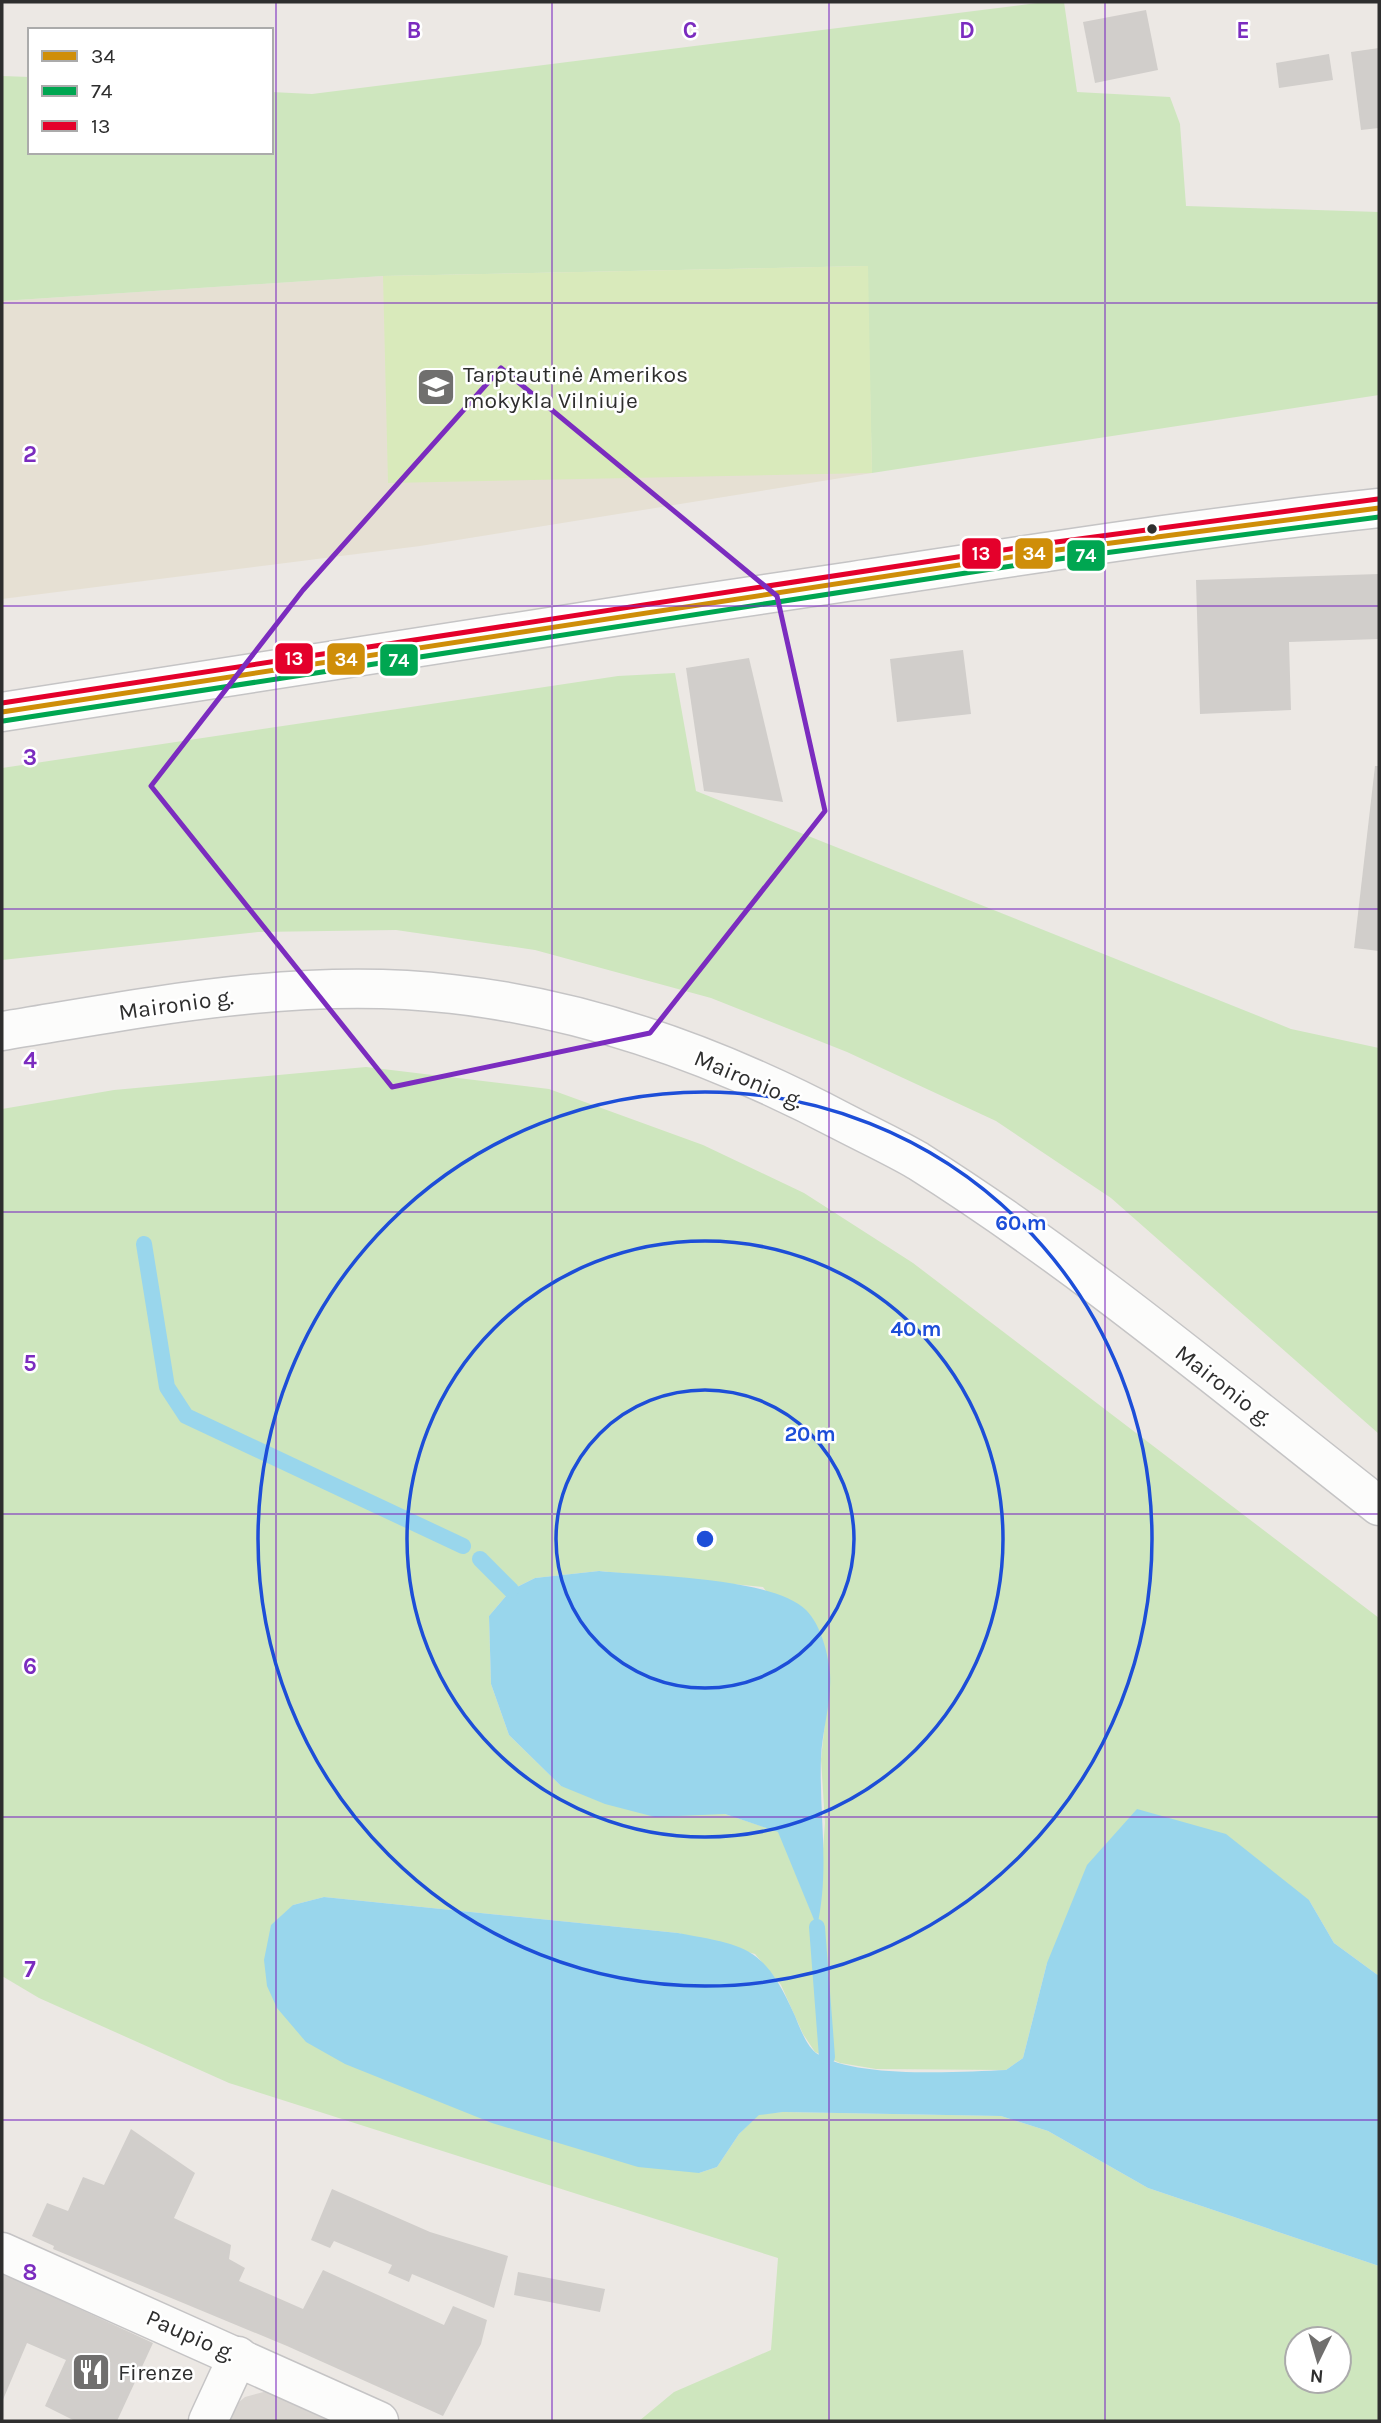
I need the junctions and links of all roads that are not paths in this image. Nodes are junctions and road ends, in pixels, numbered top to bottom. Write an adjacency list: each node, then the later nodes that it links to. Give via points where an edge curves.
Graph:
1 (1379, 508): 2 (main road, via 1279,518 280,666)
2 (2, 712)
3 (2, 1031): 4 (main road, Maironio g., via 269,992 369,990 451,993 535,1007 627,1030 725,1066 915,1160 1045,1248)
4 (1379, 1506)
5 (2, 2252): 6 (main road, Paupio g.)
6 (238, 2356): 7 (main road); 8 (main road, Paupio g.)
7 (208, 2421)
8 (379, 2421)

